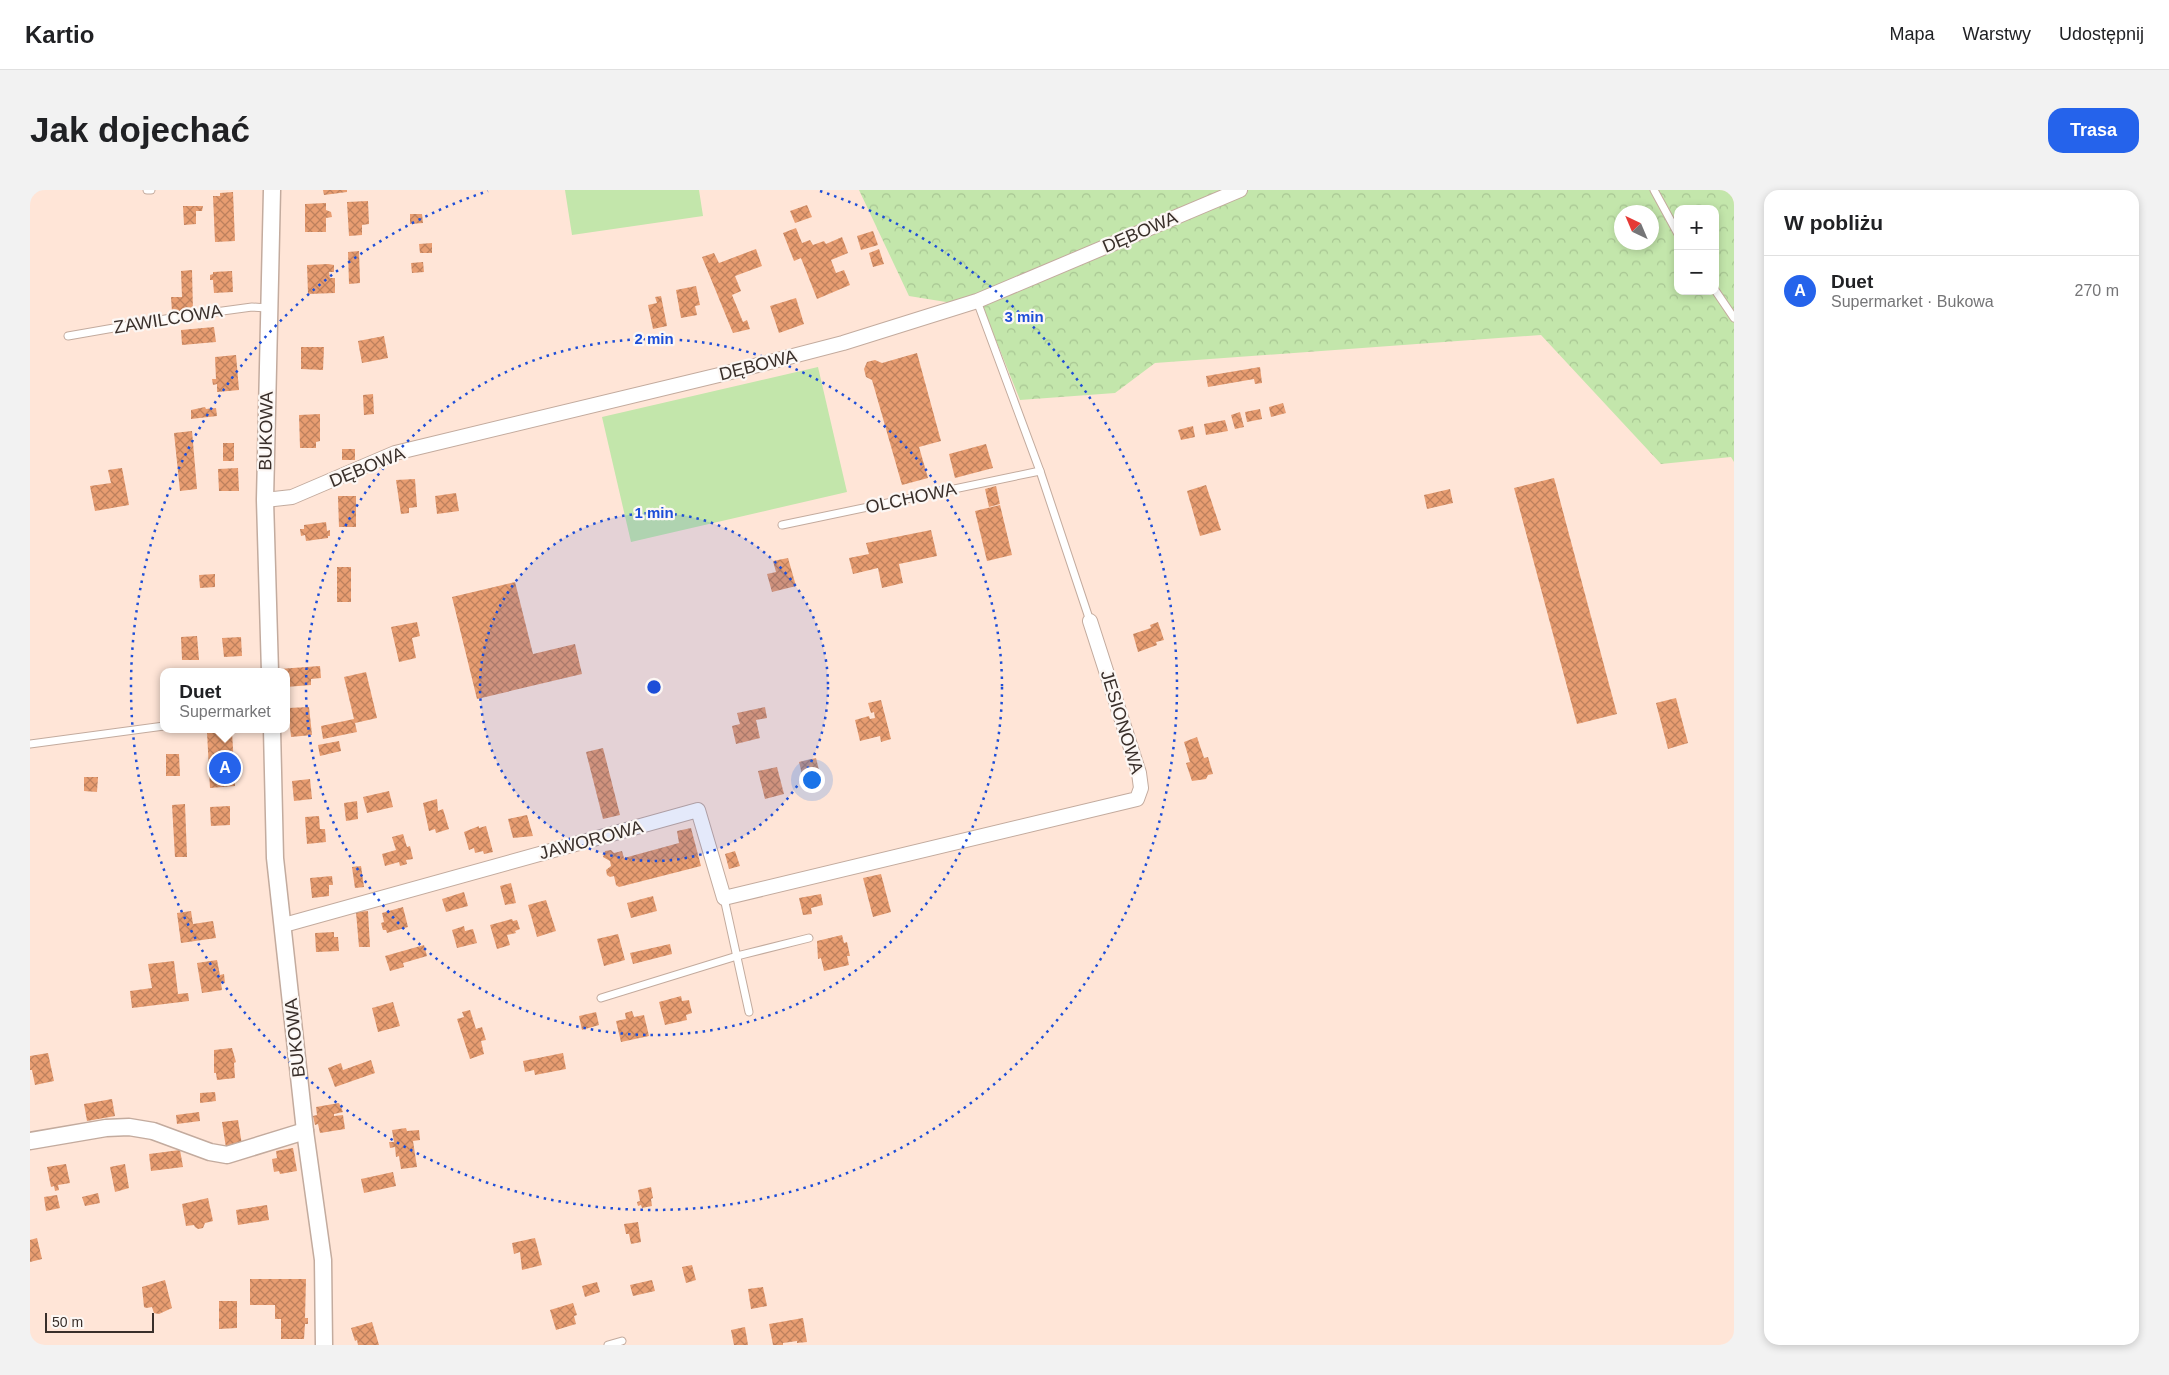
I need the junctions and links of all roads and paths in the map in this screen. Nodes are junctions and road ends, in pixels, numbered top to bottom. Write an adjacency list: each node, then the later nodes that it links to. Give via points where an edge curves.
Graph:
1 (147, 190): 2 (lane)
2 (151, 190)
3 (272, 190): 9 (street, BUKOWA)
4 (1240, 190): 8 (street, DĘBOWA)
5 (1654, 190): 6 (lane)
6 (1674, 227)
7 (1718, 295): 10 (lane)
8 (977, 301): 12 (lane, JESIONOWA); 13 (street, DĘBOWA, via 814,350 395,453 292,497)
9 (268, 308): 11 (lane, ZAWILCOWA, via 252,307 171,318); 13 (street, BUKOWA)
10 (1734, 318)
11 (68, 336)
12 (1040, 471): 14 (lane, OLCHOWA); 15 (lane, JESIONOWA)
13 (265, 500): 16 (street, BUKOWA)
14 (782, 525)
15 (1090, 621): 20 (street, JESIONOWA, via 1138,773 1141,788 1137,799)
16 (270, 668)
17 (160, 727): 19 (lane)
18 (272, 733): 21 (street, BUKOWA, via 275,858)
19 (30, 744)
20 (724, 898): 21 (street, JAWOROWA, via 698,810); 23 (lane, JAWOROWA)
21 (284, 925): 26 (street, BUKOWA)
22 (809, 938): 23 (lane)
23 (737, 956): 24 (lane); 25 (lane, JAWOROWA)
24 (601, 998)
25 (749, 1012)
26 (305, 1131): 27 (street, via 227,1155 153,1131 129,1127); 29 (street, BUKOWA, via 323,1260)
27 (30, 1141)
28 (622, 1341): 30 (lane)
29 (324, 1345)
30 (608, 1345)

